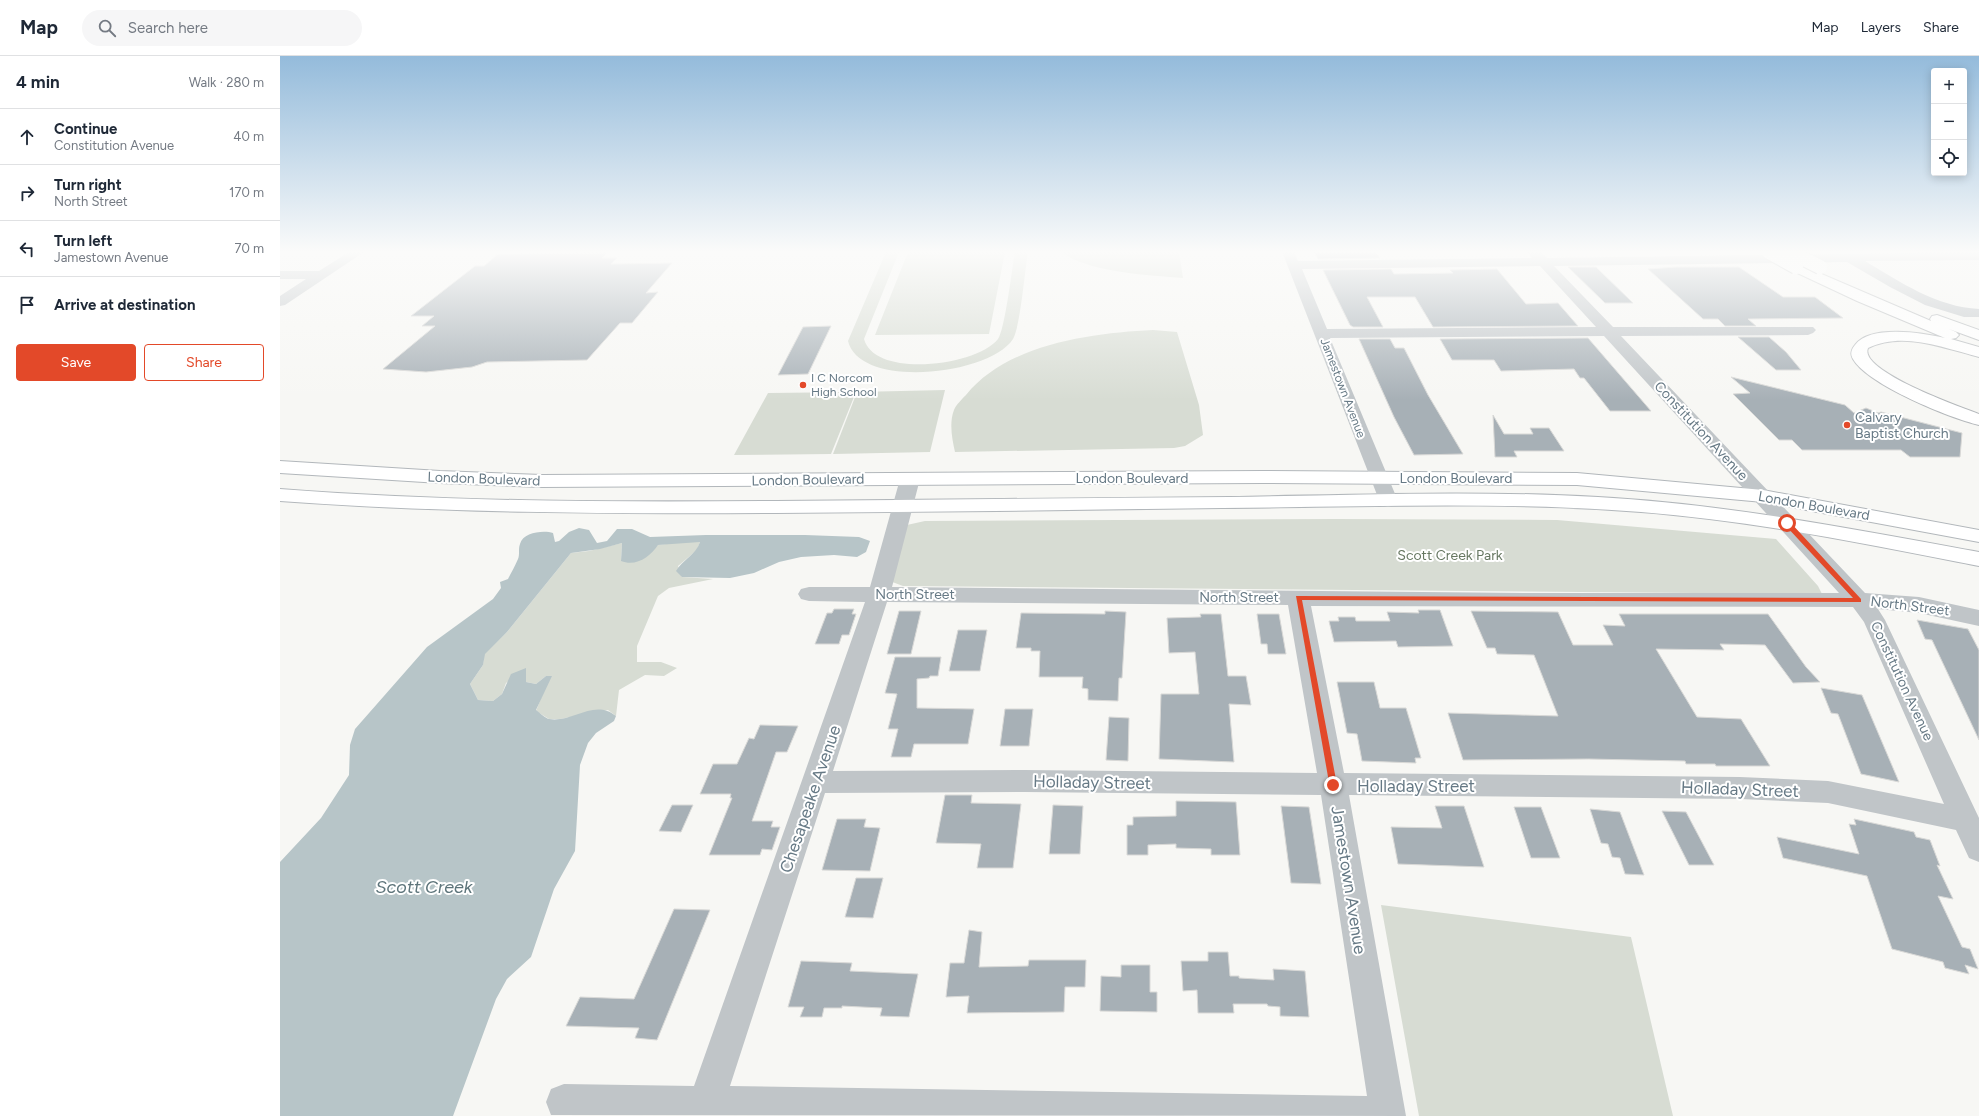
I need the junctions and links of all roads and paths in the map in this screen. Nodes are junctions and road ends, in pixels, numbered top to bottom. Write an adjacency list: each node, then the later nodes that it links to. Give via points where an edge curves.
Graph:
1 (1309, 301): 9 (street, Jamestown Avenue)
2 (1580, 301): 8 (street, Constitution Avenue)
3 (1870, 301): 11 (main road, bridge)
4 (1896, 301): 10 (main road, bridge)
5 (1932, 301): 6 (street, via 1964,313)
6 (1979, 312)
7 (1808, 330): 8 (street)
8 (1608, 331): 9 (street); 18 (street, Constitution Avenue)
9 (1322, 334): 15 (street, Jamestown Avenue)
10 (1979, 334)
11 (1979, 346)
12 (1979, 352): 13 (main road, via 1943,343 1890,337 1868,342 1861,346 1859,352 1861,359 1869,368 1884,378)
13 (1979, 420)
14 (280, 467): 16 (main road, London Boulevard, via 542,481)
15 (1379, 478): 16 (main road, London Boulevard); 18 (main road, London Boulevard, via 1577,479); 19 (street, Jamestown Avenue)
16 (910, 479): 20 (street, Chesapeake Avenue)
17 (280, 495): 20 (main road, London Boulevard, via 375,502 542,507)
18 (1763, 496): 21 (street, Constitution Avenue); 22 (main road, London Boulevard)
19 (1388, 501): 20 (main road, London Boulevard); 21 (main road, London Boulevard, via 1597,503 1722,514)
20 (903, 506): 25 (street, Chesapeake Avenue)
21 (1787, 523): 23 (main road, London Boulevard); 27 (street, Constitution Avenue)
22 (1979, 536)
23 (1979, 559)
24 (809, 594): 25 (street, North Street)
25 (879, 594): 26 (street, North Street); 29 (street, Chesapeake Avenue)
26 (1298, 598): 27 (street, North Street); 30 (street, Jamestown Avenue)
27 (1859, 600): 28 (street, North Street, via 1919,605); 31 (street, Constitution Avenue, via 1874,620)
28 (1979, 618)
29 (815, 782): 30 (street, Holladay Street, via 1025,781); 34 (street, Chesapeake Avenue)
30 (1333, 785): 31 (street, Holladay Street, via 1740,788 1828,792); 35 (street, Jamestown Avenue)
31 (1966, 820): 32 (street, Constitution Avenue)
32 (1979, 848)
33 (564, 1102): 34 (street)
34 (704, 1110): 35 (street)
35 (1387, 1115)

